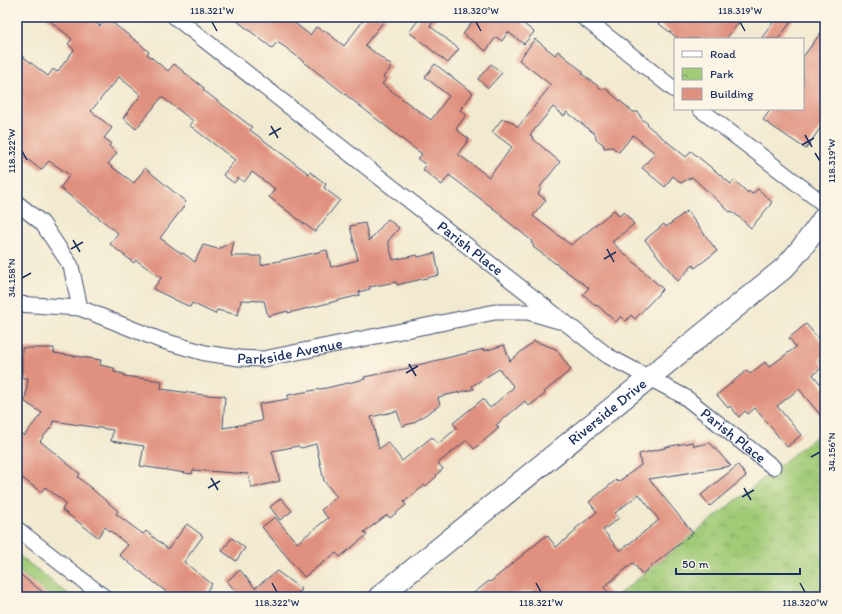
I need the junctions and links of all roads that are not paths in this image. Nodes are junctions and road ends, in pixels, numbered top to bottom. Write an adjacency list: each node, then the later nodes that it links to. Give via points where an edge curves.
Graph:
1 (175, 17): 10 (street, Parish Place)
2 (583, 17): 3 (street)
3 (674, 89)
4 (701, 110): 6 (street)
5 (17, 204): 9 (street, via 42,222 71,266)
6 (825, 205)
7 (825, 216): 11 (main road, Riverside Drive, via 803,248 783,269)
8 (17, 304): 9 (street, Parkside Avenue)
9 (80, 308): 10 (street, Parkside Avenue, via 160,340 205,353 263,359 495,312 528,312)
10 (566, 323): 11 (street, Parish Place, via 608,356)
11 (649, 378): 12 (street, Parish Place, via 685,397); 15 (main road, Riverside Drive)
12 (773, 467)
13 (17, 529): 14 (street)
14 (104, 597)
15 (379, 597)

